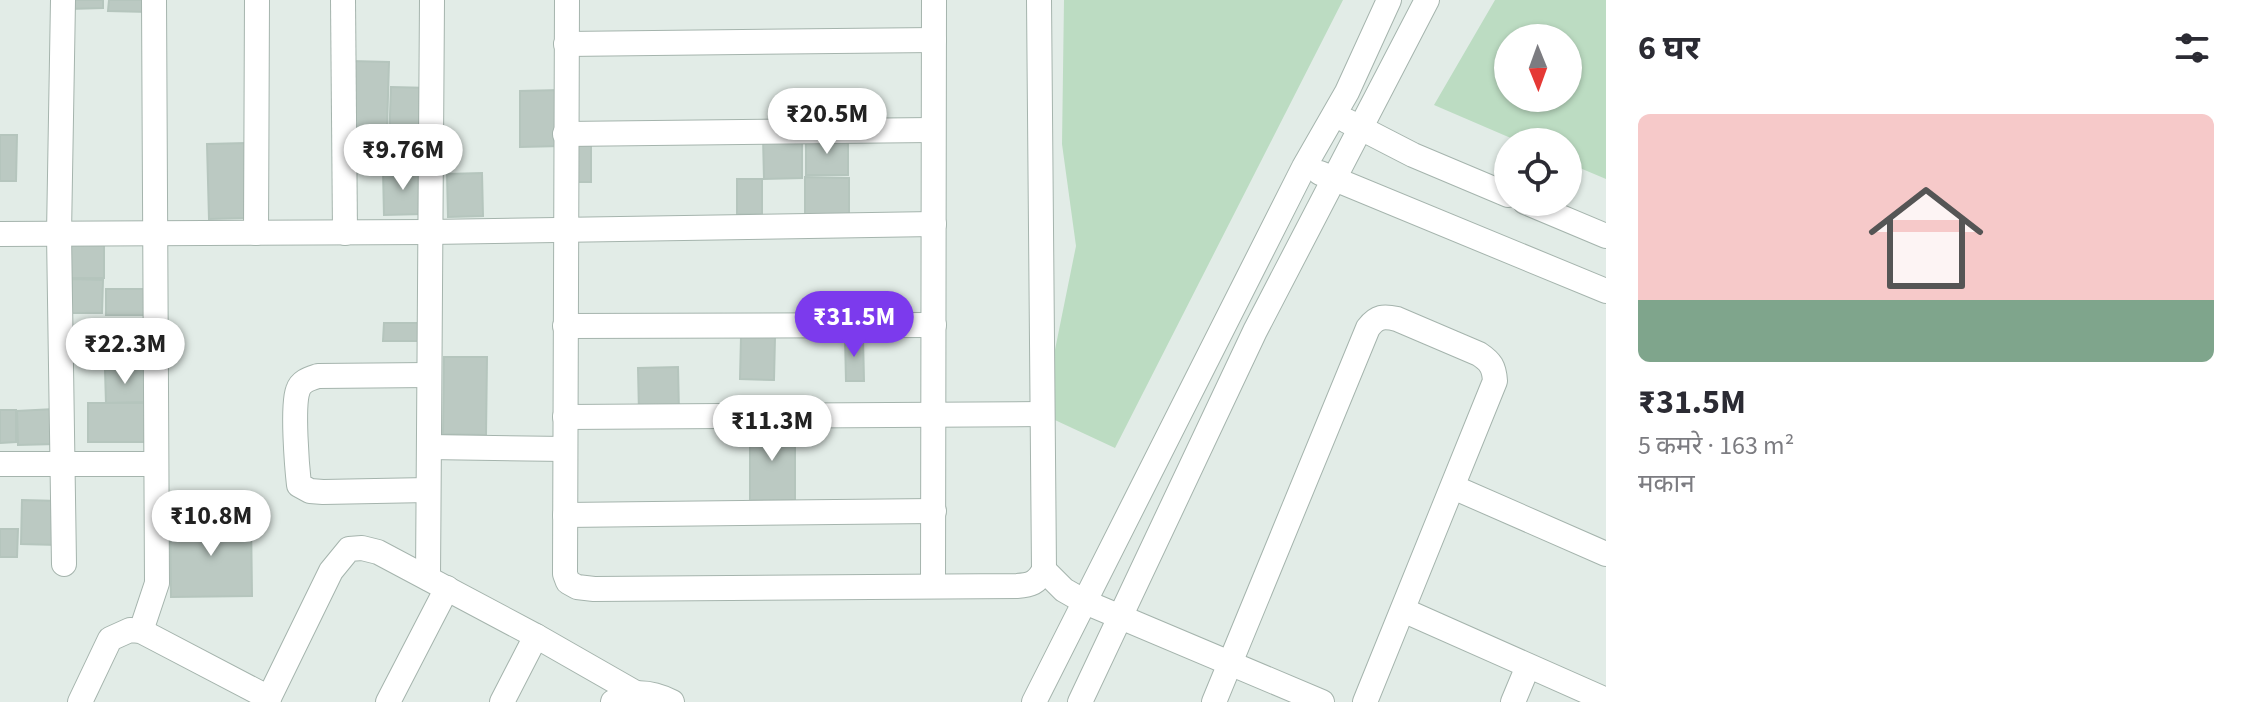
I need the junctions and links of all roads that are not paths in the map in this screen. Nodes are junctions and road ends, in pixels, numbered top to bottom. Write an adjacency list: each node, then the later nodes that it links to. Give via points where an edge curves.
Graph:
1 (63, 0): 28 (street)
2 (154, 0): 24 (street)
3 (257, 0): 25 (street)
4 (343, 0): 26 (street)
5 (432, 0): 23 (street)
6 (567, 0): 12 (street)
7 (934, 0): 11 (street)
8 (1039, 0): 35 (street)
9 (1389, 0): 13 (street)
10 (1427, 0): 14 (street)
11 (934, 40): 12 (street); 15 (street)
12 (566, 44): 16 (street)
13 (1335, 113): 14 (street); 17 (street)
14 (1360, 129): 18 (street); 19 (street)
15 (932, 130): 16 (street); 21 (street)
16 (565, 134): 22 (street)
17 (1304, 167): 18 (street); 51 (street)
18 (1334, 178): 30 (street); 53 (street, via 1255,331)
19 (1494, 189)
20 (1558, 216): 29 (street)
21 (934, 224): 22 (street); 31 (street)
22 (566, 230): 23 (street); 32 (street)
23 (430, 232): 26 (street); 33 (street)
24 (155, 233): 25 (street); 28 (street); 41 (street)
25 (256, 233): 26 (street)
26 (345, 233)
27 (0, 234): 28 (street)
28 (59, 234): 40 (street)
29 (1606, 236)
30 (1606, 291)
31 (934, 325): 32 (street); 34 (street)
32 (565, 326): 36 (street)
33 (429, 375): 37 (street); 43 (street, via 318,376 305,380 296,403 299,485 323,492)
34 (934, 414): 35 (street); 36 (street); 44 (street)
35 (1042, 414): 48 (street)
36 (565, 417): 38 (street)
37 (429, 447): 38 (street); 43 (street)
38 (565, 449): 45 (street)
39 (0, 464): 40 (street)
40 (61, 464): 41 (street); 47 (street)
41 (156, 464): 54 (street, via 157,583)
42 (1453, 487): 46 (street); 52 (street); 56 (street, via 1495,370 1479,354 1397,319 1374,320)
43 (428, 490): 49 (street)
44 (934, 511): 45 (street); 50 (street)
45 (565, 515): 50 (street, via 565,574 577,587)
46 (1606, 554)
47 (64, 564)
48 (1044, 570): 50 (street, via 1030,585); 51 (street)
49 (437, 583): 55 (street); 59 (street, via 378,552 349,549 331,571); 62 (street)
50 (933, 586)
51 (1085, 602): 53 (street); 65 (street)
52 (1403, 610): 57 (street); 69 (street)
53 (1120, 618): 56 (street); 66 (street)
54 (141, 631): 59 (street); 61 (street, via 110,639)
55 (536, 636): 58 (street); 63 (street)
56 (1230, 664): 67 (street); 68 (street)
57 (1528, 666): 60 (street); 70 (street)
58 (623, 697): 64 (street, via 652,694)
59 (268, 700)
60 (1606, 700)
61 (80, 702)
62 (388, 702)
63 (502, 702)
64 (672, 702)
65 (1034, 702)
66 (1080, 702)
67 (1214, 702)
68 (1322, 702)
69 (1365, 702)
70 (1513, 702)

